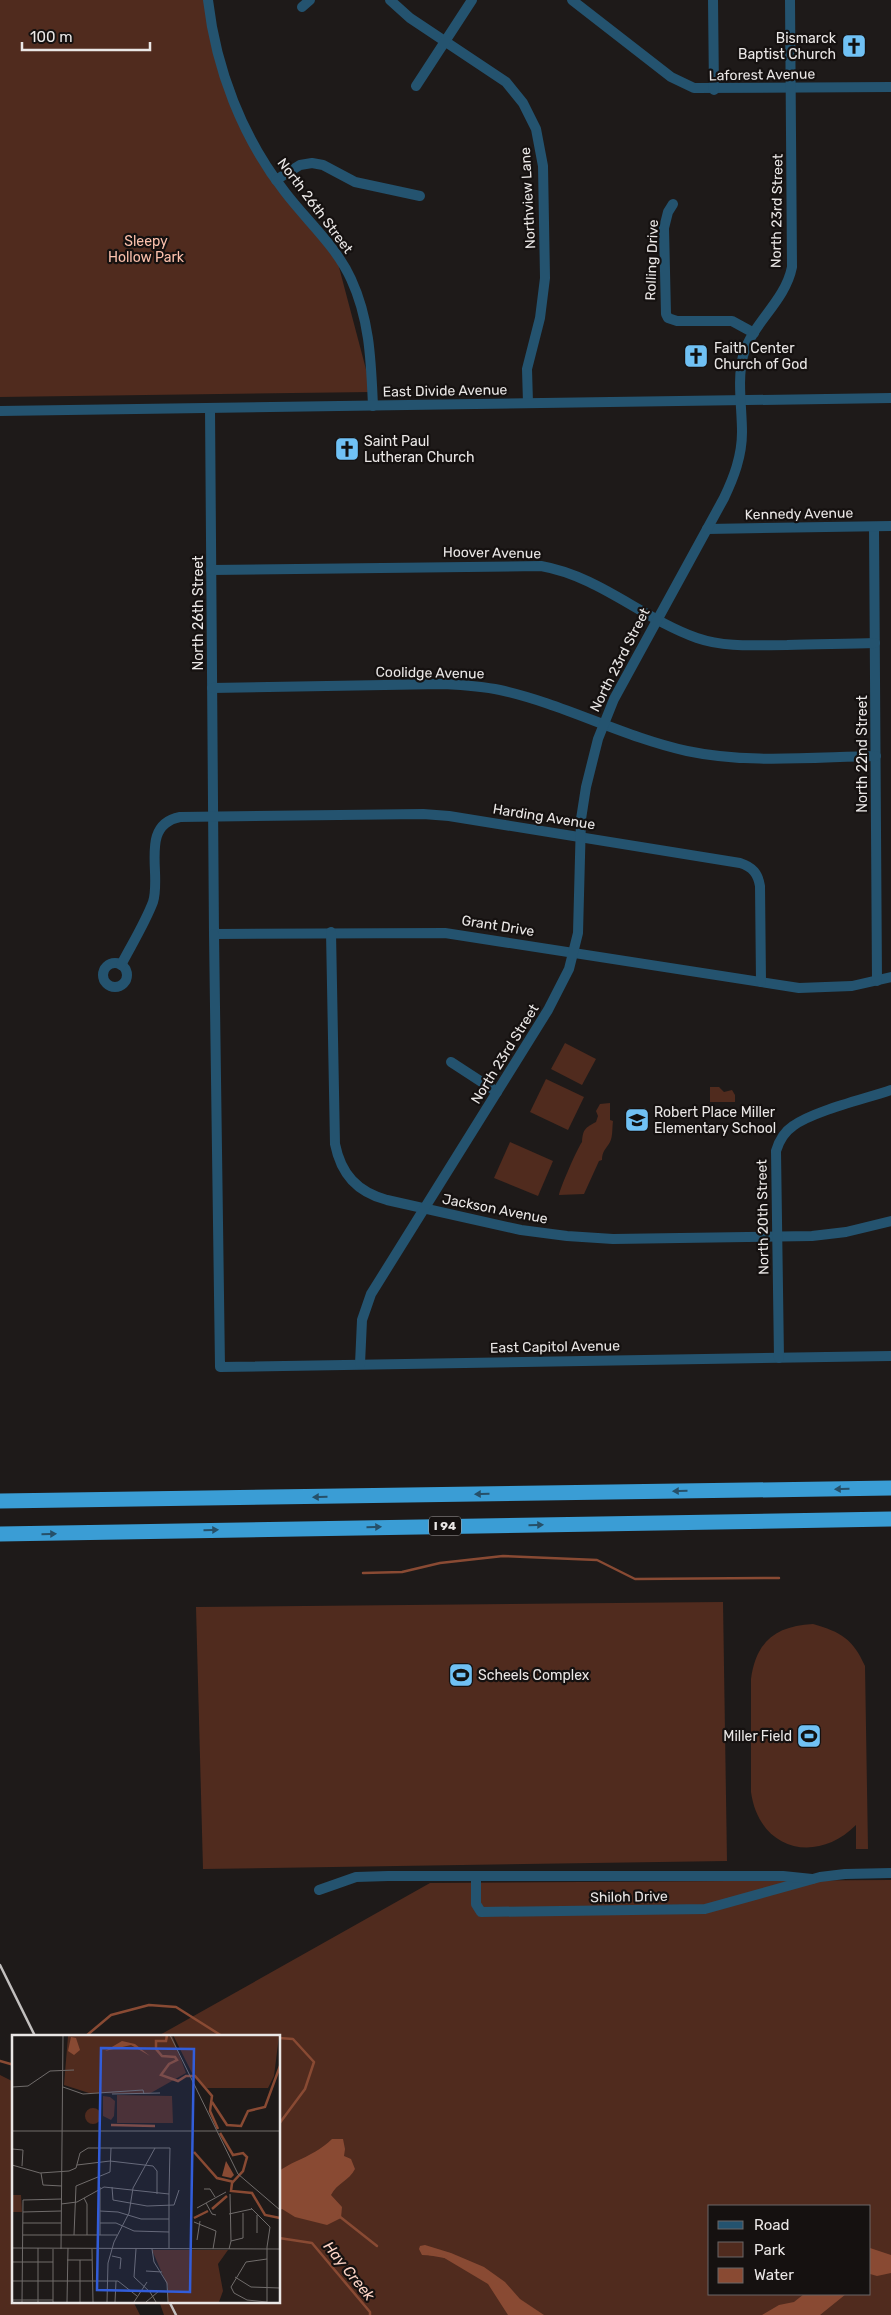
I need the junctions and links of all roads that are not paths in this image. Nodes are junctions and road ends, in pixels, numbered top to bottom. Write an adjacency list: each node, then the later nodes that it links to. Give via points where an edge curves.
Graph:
1 (208, 0): 14 (street, North 26th Street, via 215,43 231,96 254,146)
2 (310, 0): 8 (street)
3 (390, 0): 9 (street, Northview Lane, via 410,18)
4 (472, 0): 9 (street)
5 (572, 0): 13 (street, Laforest Avenue, via 671,77 694,88)
6 (713, 0): 13 (street)
7 (790, 0): 12 (street, North 23rd Street)
8 (302, 7)
9 (446, 41): 10 (street); 20 (street, Northview Lane, via 512,89 527,111 541,148 545,278 540,318 527,369)
10 (416, 86)
11 (891, 86): 12 (street, Laforest Avenue)
12 (792, 88): 13 (street, Laforest Avenue); 17 (street, North 23rd Street, via 792,267 786,289)
13 (714, 90)
14 (276, 180): 15 (street, via 300,165 312,163 323,165 355,182); 21 (street, North 26th Street, via 330,245 351,278 368,333)
15 (420, 196)
16 (673, 204): 17 (street, Rolling Drive, via 664,228 666,314 677,321 732,322)
17 (754, 333): 19 (street, North 23rd Street, via 742,364)
18 (891, 398): 19 (street, East Divide Avenue)
19 (742, 400): 20 (street, East Divide Avenue); 26 (street, North 23rd Street, via 742,435 737,465)
20 (528, 403): 21 (street, East Divide Avenue)
21 (373, 406): 22 (street, East Divide Avenue)
22 (210, 408): 23 (street, East Divide Avenue); 27 (street, North 26th Street)
23 (0, 411)
24 (891, 526): 25 (street, Kennedy Avenue)
25 (874, 527): 26 (street, Kennedy Avenue); 29 (street, North 22nd Street)
26 (707, 529): 28 (street, North 23rd Street)
27 (211, 570): 28 (street, Hoover Avenue, via 542,566 591,583); 30 (street, North 26th Street)
28 (657, 618): 29 (street, Hoover Avenue, via 694,637 724,644); 31 (street, North 23rd Street)
29 (875, 643): 32 (street, North 22nd Street)
30 (212, 688): 31 (street, Coolidge Avenue, via 462,685 516,694); 33 (street, North 26th Street)
31 (603, 724): 32 (street, Coolidge Avenue, via 670,746 721,756); 34 (street, North 23rd Street, via 586,787)
32 (876, 756): 40 (street, North 22nd Street)
33 (213, 817): 34 (street, Harding Avenue, via 437,814); 36 (street); 38 (street, Harding Avenue, via 174,818 158,831 153,901)
34 (580, 837): 37 (street, North 23rd Street, via 580,914); 41 (street, Harding Avenue, via 740,863 751,868 758,876 760,886)
35 (332, 932): 36 (street, Grant Drive); 37 (street, Grant Drive, via 445,932); 45 (street, Jackson Avenue, via 337,1156 347,1175 360,1189 378,1198)
36 (214, 934): 50 (street, East Capitol Avenue, via 220,1367)
37 (574, 952): 41 (street, Grant Drive); 44 (street, North 23rd Street, via 557,996)
38 (121, 965)
39 (891, 977): 40 (street, Grant Drive)
40 (877, 981): 41 (street, Grant Drive, via 825,988 787,987)
41 (761, 982)
42 (451, 1062): 44 (street)
43 (891, 1090): 47 (street, North 20th Street, via 800,1122 782,1137 776,1151)
44 (497, 1092): 45 (street, North 23rd Street)
45 (424, 1209): 47 (street, Jackson Avenue, via 521,1230 583,1238); 50 (street, North 23rd Street, via 367,1302 360,1329)
46 (891, 1221): 47 (street, Jackson Avenue, via 834,1234)
47 (778, 1237): 49 (street, North 20th Street)
48 (891, 1356): 49 (street, East Capitol Avenue)
49 (779, 1358): 50 (street, East Capitol Avenue)
50 (360, 1364)
51 (891, 1488): 52 (highway, one-way to 52)
52 (0, 1501)
53 (891, 1519): 54 (highway, I 94, one-way to 53)
54 (0, 1534)
55 (891, 1873): 57 (street, Shiloh Drive, via 844,1874)
56 (476, 1876): 57 (street, Shiloh Drive, via 783,1876); 57 (street, Shiloh Drive, via 476,1904 481,1912 705,1909); 58 (street, Shiloh Drive, via 356,1877)
57 (812, 1879)
58 (319, 1890)

